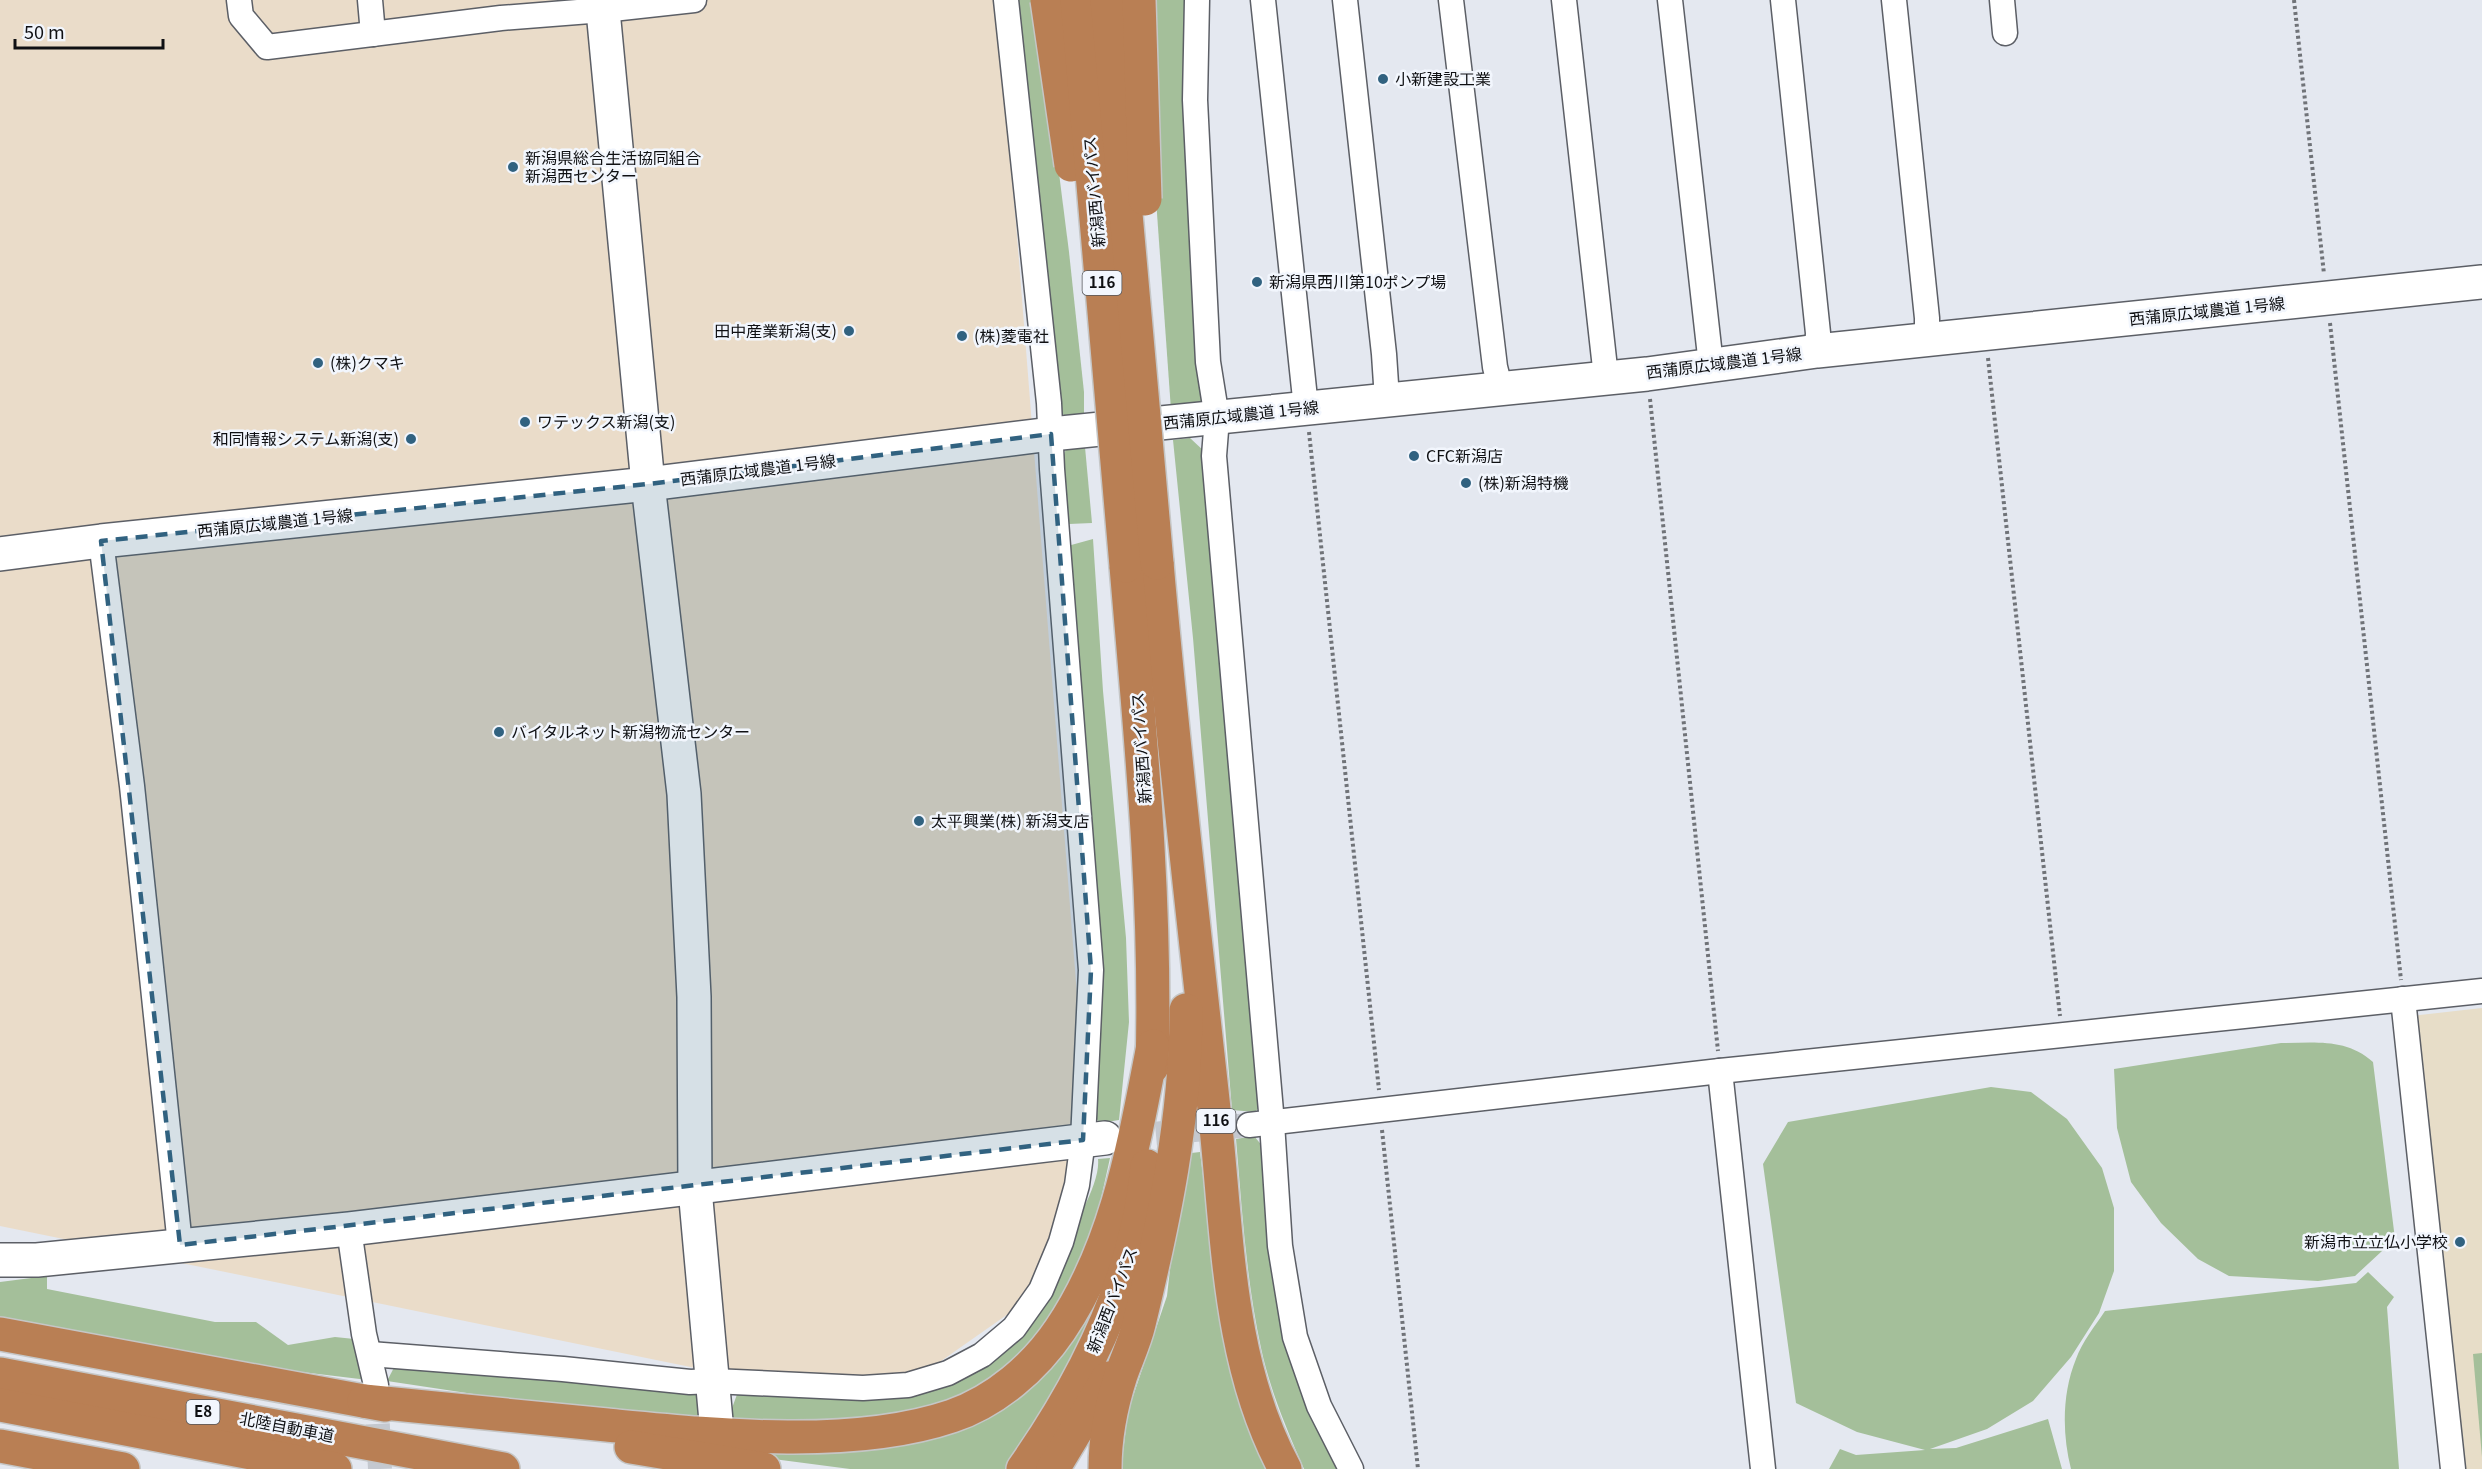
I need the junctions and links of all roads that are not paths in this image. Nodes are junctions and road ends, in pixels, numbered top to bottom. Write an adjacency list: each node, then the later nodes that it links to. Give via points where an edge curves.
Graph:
1 (239, 0): 20 (street, via 241,16 267,47)
2 (370, 0): 20 (street)
3 (694, 0): 18 (street)
4 (1006, 0): 30 (street)
5 (1047, 0): 31 (highway, bridge)
6 (1077, 0): 31 (highway, 新潟西バイパス / 116, bridge)
7 (1107, 0): 35 (highway, 新潟西バイパス / 116, bridge)
8 (1139, 0): 35 (highway, bridge)
9 (1197, 0): 29 (street, via 1195,100 1204,290 1208,362)
10 (1263, 0): 28 (street)
11 (1345, 0): 27 (street)
12 (1451, 0): 26 (street)
13 (1564, 0): 25 (street)
14 (1670, 0): 24 (street)
15 (1783, 0): 23 (street)
16 (1894, 0): 22 (street)
17 (2001, 0): 19 (street)
18 (603, 5): 20 (street); 32 (street)
19 (2005, 33)
20 (373, 34)
21 (2482, 282): 22 (street, 西蒲原広域農道 1号線)
22 (1928, 340): 23 (street, 西蒲原広域農道 1号線)
23 (1817, 351): 24 (street, 西蒲原広域農道 1号線)
24 (1711, 365): 25 (street, 西蒲原広域農道 1号線)
25 (1606, 377): 26 (street, 西蒲原広域農道 1号線)
26 (1500, 387): 27 (street, 西蒲原広域農道 1号線)
27 (1387, 399): 28 (street, 西蒲原広域農道 1号線)
28 (1306, 408): 29 (street, 西蒲原広域農道 1号線)
29 (1217, 418): 30 (street, 西蒲原広域農道 1号線); 41 (street, via 1215,468)
30 (1051, 434): 32 (street, 西蒲原広域農道 1号線); 42 (street, via 1091,970)
31 (1116, 442): 35 (highway, 新潟西バイパス / 116, bridge)
32 (648, 484): 33 (street, 西蒲原広域農道 1号線); 43 (street, via 684,794 694,997)
33 (100, 541): 34 (street, 西蒲原広域農道 1号線); 45 (street, via 132,786)
34 (0, 554)
35 (1142, 565): 36 (highway, 新潟西バイパス / 116); 39 (highway, 新潟西バイパス / 116)
36 (1175, 766): 46 (highway, via 1186,935 1186,1035 1176,1148); 63 (highway, 新潟西バイパス / 116, via 1232,1290 1262,1418)
37 (2482, 991): 38 (street)
38 (2403, 999): 40 (street); 66 (street)
39 (1153, 1046): 52 (highway, via 1126,1177 1079,1299 1037,1359 984,1402 964,1411 884,1431 764,1436 693,1433); 60 (highway, 新潟西バイパス / 116, via 1145,1181 1119,1292 1074,1390)
40 (1720, 1071): 41 (street); 65 (street)
41 (1260, 1124): 64 (street, via 1295,1337 1319,1406)
42 (1094, 1139): 43 (street); 51 (street, via 1062,1242 1041,1290 1014,1328 982,1355 948,1373 908,1384 863,1388)
43 (694, 1189): 44 (street); 51 (street)
44 (348, 1229): 45 (street); 49 (street)
45 (180, 1245): 47 (street, via 37,1260)
46 (1156, 1256): 61 (highway, via 1116,1364); 62 (highway, via 1108,1422)
47 (0, 1260)
48 (0, 1334): 52 (highway)
49 (370, 1354): 51 (street); 52 (street)
50 (0, 1374): 58 (highway, 北陸自動車道 / E8)
51 (713, 1381): 54 (street)
52 (370, 1393): 59 (highway)
53 (0, 1405): 57 (highway, 北陸自動車道 / E8)
54 (716, 1421)
55 (0, 1446): 56 (highway)
56 (123, 1469)
57 (335, 1469)
58 (504, 1469)
59 (764, 1469)
60 (1023, 1469)
61 (1053, 1469)
62 (1105, 1469)
63 (1285, 1469)
64 (1351, 1469)
65 (1763, 1469)
66 (2453, 1469)

